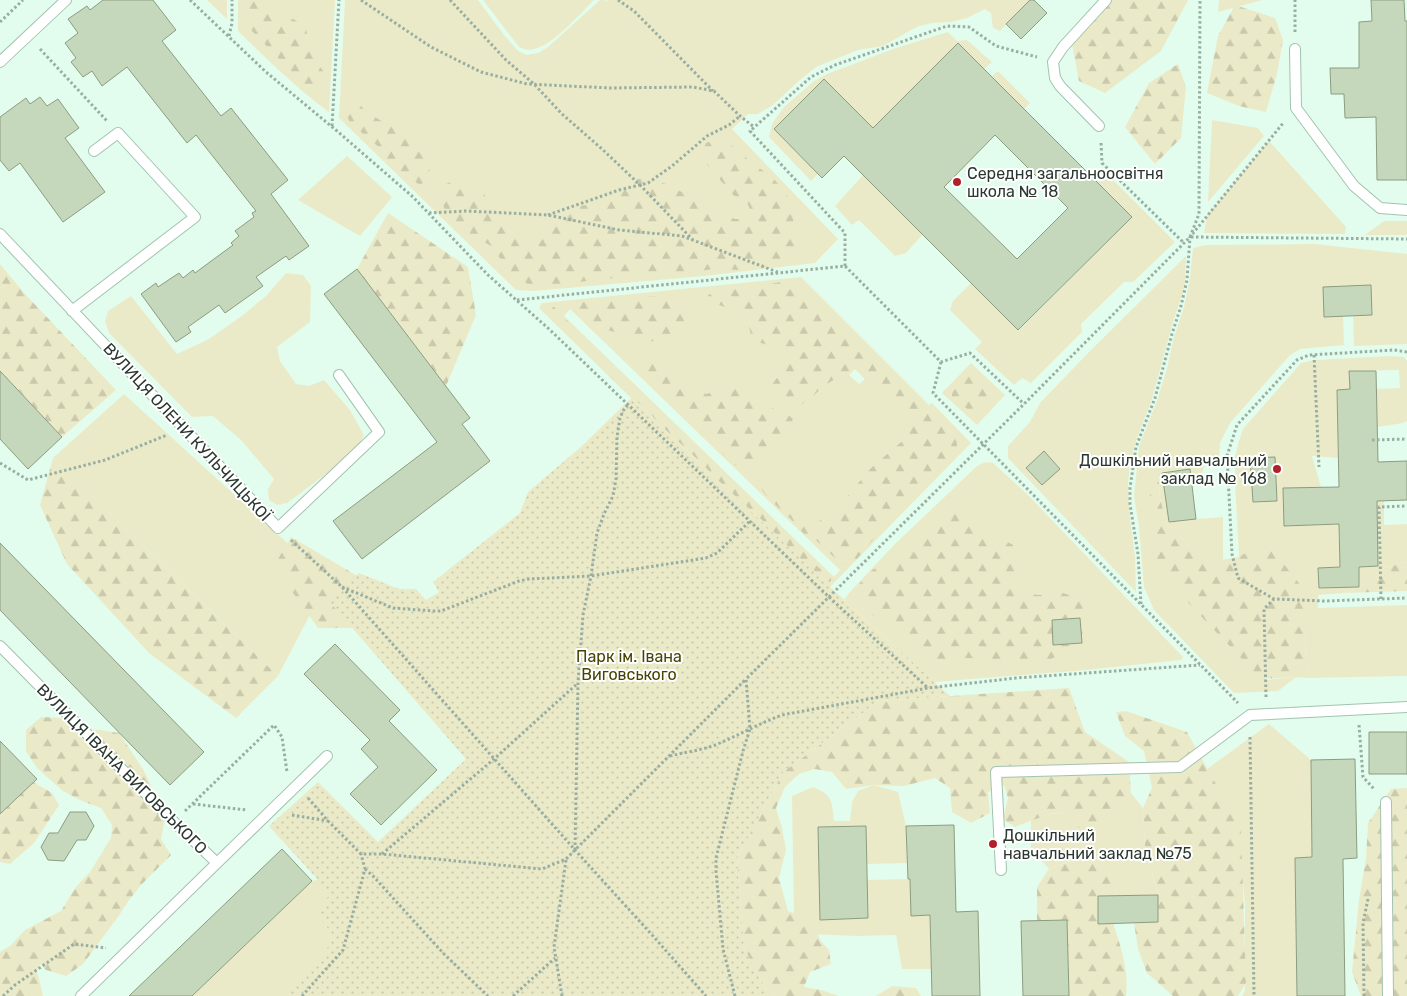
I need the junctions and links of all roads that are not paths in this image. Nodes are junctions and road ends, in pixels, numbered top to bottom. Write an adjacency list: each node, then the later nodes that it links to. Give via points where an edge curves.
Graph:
1 (66, 0): 4 (lane)
2 (1106, 0): 5 (lane, via 1053,62 1055,78 1060,86)
3 (1295, 49): 7 (lane, via 1296,108 1354,186 1380,208)
4 (0, 62)
5 (1100, 126)
6 (94, 151): 9 (lane, via 118,132 195,217)
7 (1407, 210)
8 (0, 234): 9 (lane, ВУЛИЦЯ ОЛЕНИ КУЛЬЧИЦЬКОЇ)
9 (72, 311): 10 (lane, ВУЛИЦЯ ОЛЕНИ КУЛЬЧИЦЬКОЇ, via 278,528 379,432)
10 (339, 375)
11 (0, 646): 15 (lane, ВУЛИЦЯ ІВАНА ВИГОВСЬКОГО)
12 (1407, 707): 16 (lane, via 1250,715 1180,767 996,772)
13 (327, 756): 15 (lane)
14 (1386, 802): 18 (lane)
15 (216, 863): 17 (lane, ВУЛИЦЯ ІВАНА ВИГОВСЬКОГО)
16 (1001, 870)
17 (81, 996)
18 (1388, 996)

